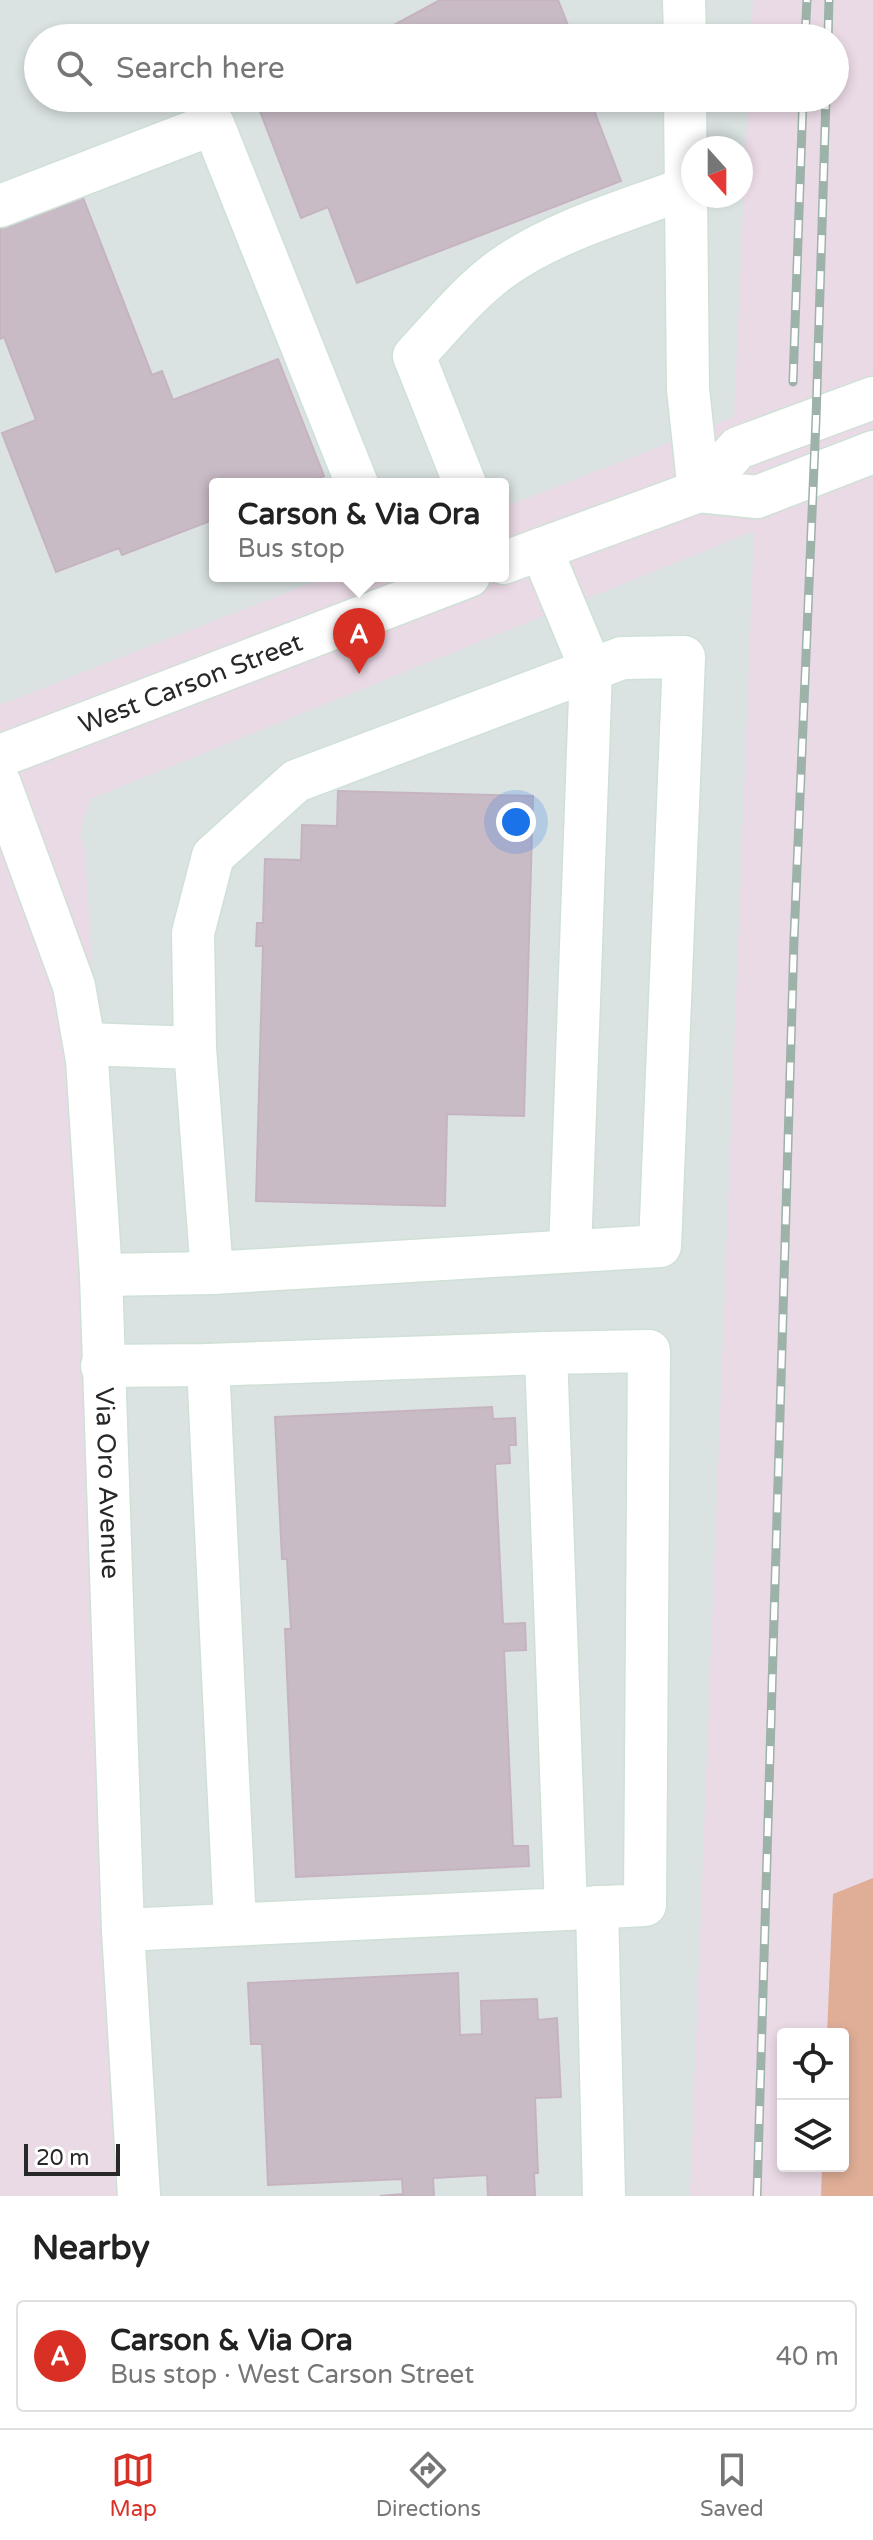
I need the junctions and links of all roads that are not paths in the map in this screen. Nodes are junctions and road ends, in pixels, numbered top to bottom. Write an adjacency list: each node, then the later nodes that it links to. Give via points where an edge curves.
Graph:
1 (684, 0): 2 (street)
2 (685, 24)
3 (685, 112): 4 (street)
4 (685, 136)
5 (681, 190): 11 (street, via 526,253 485,281 414,356)
6 (0, 206): 10 (street, via 213,124)
7 (686, 208): 12 (street, via 688,389)
8 (873, 398): 12 (street, via 738,448)
9 (873, 452): 12 (street, via 757,497)
10 (355, 478)
11 (463, 478)
12 (699, 491): 13 (street)
13 (522, 556): 16 (street)
14 (434, 582): 15 (street, West Carson Street)
15 (398, 588): 17 (street, West Carson Street)
16 (591, 669): 20 (street, via 296,781 213,856 193,933); 21 (street); 21 (street, via 622,658 684,657 660,1246)
17 (0, 756)
18 (0, 784): 19 (street, Via Oro Avenue, via 74,986)
19 (85, 1044): 20 (street); 23 (street, Via Oro Avenue)
20 (195, 1048): 22 (street)
21 (570, 1251): 22 (street)
22 (212, 1273): 23 (street)
23 (101, 1275): 26 (street, Via Oro Avenue)
24 (546, 1353): 25 (street); 27 (street); 27 (street, via 649,1351 645,1905)
25 (208, 1365): 26 (street); 28 (street)
26 (102, 1366): 29 (street, Via Oro Avenue)
27 (581, 1908): 28 (street); 31 (street)
28 (235, 1923): 29 (street)
29 (123, 1930): 30 (street, Via Oro Avenue)
30 (139, 2196)
31 (604, 2196)

